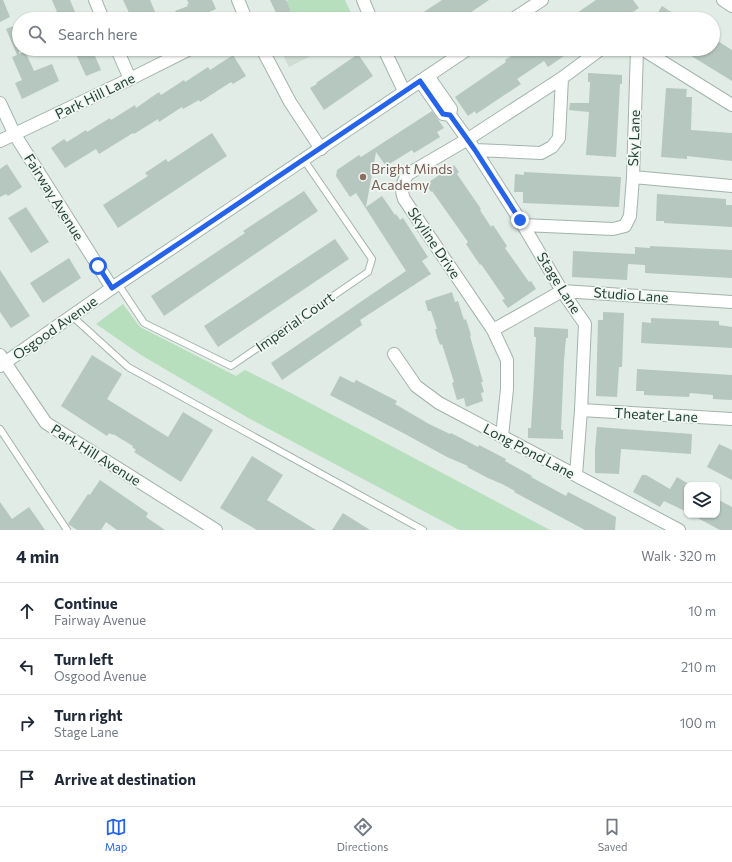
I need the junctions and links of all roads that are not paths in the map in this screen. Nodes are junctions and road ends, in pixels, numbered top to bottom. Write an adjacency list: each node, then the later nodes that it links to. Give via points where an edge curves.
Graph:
1 (95, 0): 7 (street)
2 (238, 0): 8 (street)
3 (363, 0): 9 (street)
4 (542, 0): 10 (street)
5 (723, 0): 6 (street)
6 (732, 6)
7 (100, 12)
8 (243, 12)
9 (368, 12)
10 (524, 12)
11 (120, 56): 21 (street)
12 (176, 56): 21 (street, Park Hill Lane)
13 (266, 56): 28 (street, via 290,102)
14 (387, 56): 22 (street)
15 (457, 56): 19 (street, Osgood Avenue)
16 (592, 56): 20 (street, Skyline Drive)
17 (637, 56): 31 (street, Sky Lane)
18 (654, 56): 24 (street)
19 (424, 78): 22 (street, Osgood Avenue); 26 (street, Stage Lane, via 443,114 450,115)
20 (562, 78): 26 (street, Skyline Drive); 29 (street, via 558,138 552,148 541,152)
21 (130, 79): 25 (street, Park Hill Lane)
22 (404, 91): 28 (street, Osgood Avenue)
23 (0, 103): 25 (street, Fairway Avenue)
24 (732, 105)
25 (15, 135): 27 (street, Park Hill Lane); 34 (street, Fairway Avenue)
26 (468, 139): 29 (street, Stage Lane); 38 (street, Skyline Drive, via 408,174 404,179 402,193)
27 (0, 141)
28 (321, 148): 30 (street, Osgood Avenue)
29 (475, 150): 33 (street, Stage Lane)
30 (304, 160): 34 (street, Osgood Avenue); 34 (lane, Imperial Court, via 372,259 368,272 231,366 144,323)
31 (633, 177): 32 (street); 33 (street, Sky Lane, via 630,216 625,226 613,229)
32 (732, 186)
33 (523, 225): 35 (street, Stage Lane)
34 (115, 286): 37 (street, Osgood Avenue)
35 (562, 290): 36 (street, Studio Lane); 38 (street); 41 (street, Stage Lane, via 585,324)
36 (732, 302)
37 (72, 316): 40 (street, Osgood Avenue); 48 (lane, via 128,367)
38 (493, 330): 44 (street, Skyline Drive, via 507,360)
39 (394, 354): 44 (street, Long Pond Lane, via 416,386 427,396)
40 (2, 361): 47 (street, Park Hill Avenue, via 46,423)
41 (581, 410): 42 (street, Theater Lane); 45 (street, Stage Lane)
42 (732, 419)
43 (0, 429): 46 (lane)
44 (502, 436): 45 (street, Long Pond Lane)
45 (576, 475): 49 (street, Long Pond Lane)
46 (67, 530)
47 (216, 530)
48 (423, 530)
49 (679, 530)

